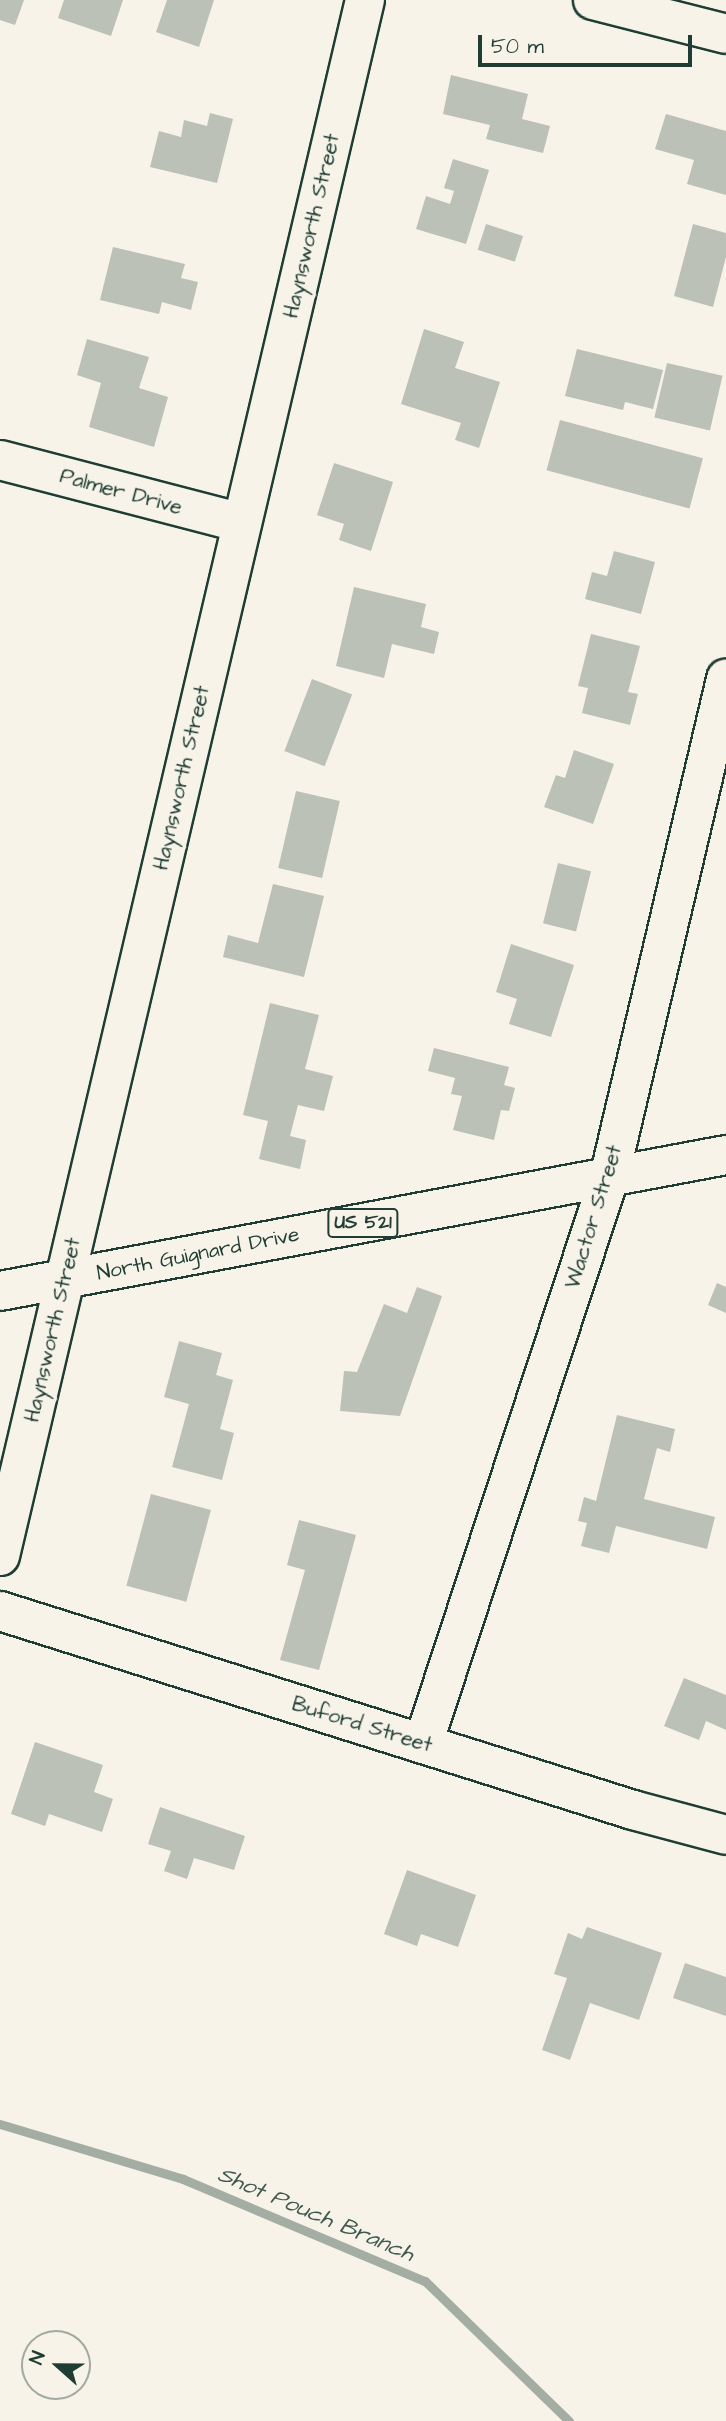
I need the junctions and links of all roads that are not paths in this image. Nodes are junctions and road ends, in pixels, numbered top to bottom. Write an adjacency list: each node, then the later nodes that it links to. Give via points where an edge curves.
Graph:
1 (365, 0): 5 (main road, Haynsworth Street)
2 (593, 0): 3 (main road)
3 (726, 34)
4 (0, 460): 5 (main road, Palmer Drive)
5 (242, 523): 9 (main road, Haynsworth Street)
6 (726, 679): 8 (main road, Wactor Street)
7 (726, 1155): 8 (main road, North Guignard Drive / US 521)
8 (609, 1178): 9 (main road, North Guignard Drive / US 521); 13 (main road, Wactor Street)
9 (64, 1279): 10 (main road, North Guignard Drive / US 521); 11 (main road, Haynsworth Street)
10 (0, 1291)
11 (0, 1556)
12 (0, 1611): 13 (main road, Buford Street)
13 (423, 1744): 14 (main road, Buford Street)
14 (726, 1835)

